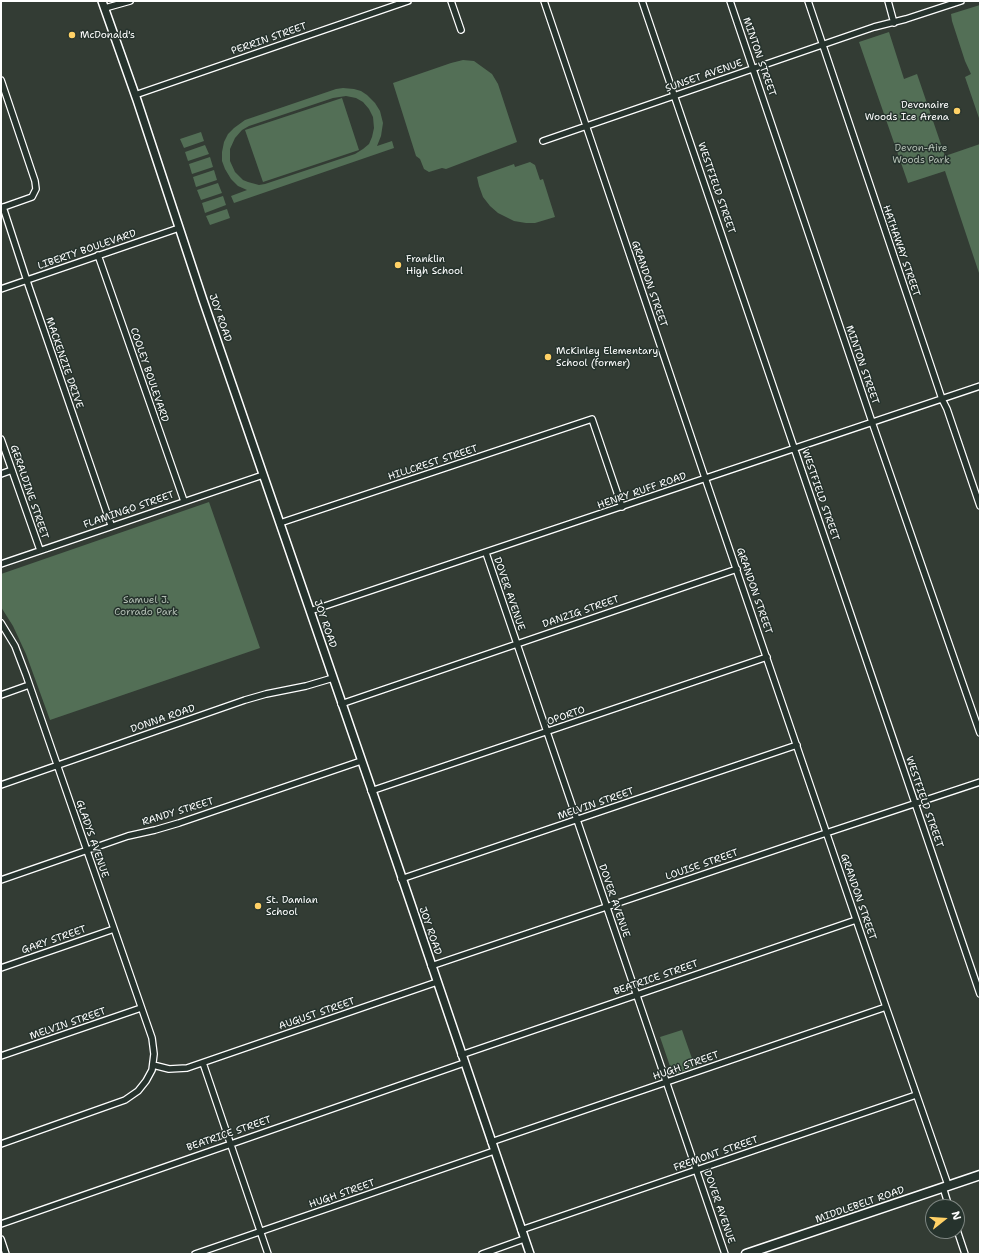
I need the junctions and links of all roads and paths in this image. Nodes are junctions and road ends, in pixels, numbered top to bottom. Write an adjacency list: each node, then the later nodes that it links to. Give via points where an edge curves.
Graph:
1 (130, 1): 10 (street)
2 (408, 1): 16 (street, PERRIN STREET)
3 (451, 1): 12 (street)
4 (544, 1): 18 (street, GRANDON STREET)
5 (642, 1): 17 (street, WESTFIELD STREET)
6 (730, 1): 14 (street, MINTON STREET)
7 (808, 1): 13 (street, HATHAWAY STREET)
8 (888, 1): 11 (street)
9 (961, 1): 11 (street, SUNSET AVENUE)
10 (104, 5): 16 (street, JOY ROAD)
11 (894, 23): 13 (street, SUNSET AVENUE, via 874,27)
12 (461, 30)
13 (822, 45): 14 (street, SUNSET AVENUE); 26 (street, HATHAWAY STREET)
14 (754, 69): 17 (street, SUNSET AVENUE); 27 (street, MINTON STREET)
15 (1, 80): 20 (street, via 34,176 36,189 32,197)
16 (135, 95): 21 (street, JOY ROAD)
17 (675, 96): 18 (street, SUNSET AVENUE); 29 (street, WESTFIELD STREET)
18 (587, 126): 19 (street, SUNSET AVENUE); 33 (street, GRANDON STREET)
19 (543, 141)
20 (2, 208): 23 (street, MACKENZIE DRIVE)
21 (179, 228): 22 (street, LIBERTY BOULEVARD); 32 (street, JOY ROAD)
22 (98, 255): 23 (street, LIBERTY BOULEVARD); 34 (street, COOLEY BOULEVARD)
23 (27, 280): 24 (street, LIBERTY BOULEVARD); 38 (street, MACKENZIE DRIVE)
24 (1, 289)
25 (980, 386): 26 (street, HENRY RUFF ROAD)
26 (942, 399): 27 (street, HENRY RUFF ROAD); 35 (street, HATHAWAY STREET)
27 (872, 422): 29 (street, HENRY RUFF ROAD); 52 (street, MINTON STREET)
28 (1, 439): 30 (street, GERALDINE STREET)
29 (795, 449): 33 (street, HENRY RUFF ROAD); 59 (street, WESTFIELD STREET)
30 (12, 470): 31 (street); 39 (street, GERALDINE STREET)
31 (1, 474)
32 (263, 475): 34 (street, FLAMINGO STREET); 37 (street, JOY ROAD)
33 (706, 479): 36 (street, HENRY RUFF ROAD); 42 (street, GRANDON STREET)
34 (184, 501): 38 (street, FLAMINGO STREET)
35 (980, 506)
36 (622, 507): 37 (street, HILLCREST STREET, via 592,419); 40 (street, HENRY RUFF ROAD)
37 (280, 523): 43 (street, JOY ROAD)
38 (111, 526): 39 (street, FLAMINGO STREET)
39 (40, 550): 41 (street, FLAMINGO STREET)
40 (486, 553): 43 (street, HENRY RUFF ROAD); 45 (street, DOVER AVENUE)
41 (1, 564)
42 (736, 569): 45 (street, DANZIG STREET); 46 (street, GRANDON STREET)
43 (310, 612): 47 (street, JOY ROAD)
44 (1, 623): 48 (street, GLADYS AVENUE, via 15,646)
45 (517, 644): 50 (street, DANZIG STREET); 51 (street, DOVER AVENUE)
46 (767, 657): 51 (street, OPORTO); 53 (street, GRANDON STREET)
47 (333, 678): 50 (street, JOY ROAD); 55 (street, DONNA ROAD, via 246,700)
48 (30, 685): 49 (street); 55 (street, GLADYS AVENUE)
49 (1, 695)
50 (341, 704): 54 (street, JOY ROAD)
51 (547, 732): 58 (street, OPORTO); 60 (street, DOVER AVENUE)
52 (980, 733)
53 (797, 745): 60 (street, MELVIN STREET); 61 (street, GRANDON STREET)
54 (361, 761): 58 (street, JOY ROAD); 62 (street, RANDY STREET, via 178,823)
55 (57, 765): 57 (street, DONNA ROAD); 62 (street, GLADYS AVENUE)
56 (980, 782): 59 (street, LOUISE STREET)
57 (1, 784)
58 (371, 791): 63 (street, JOY ROAD)
59 (915, 803): 61 (street, LOUISE STREET); 72 (street, WESTFIELD STREET)
60 (577, 820): 63 (street, MELVIN STREET); 65 (street, DOVER AVENUE)
61 (827, 833): 65 (street, LOUISE STREET); 66 (street, GRANDON STREET)
62 (86, 850): 64 (street, RANDY STREET); 67 (street, GLADYS AVENUE)
63 (402, 879): 68 (street, JOY ROAD)
64 (1, 880)
65 (607, 907): 68 (street, LOUISE STREET); 71 (street, DOVER AVENUE)
66 (856, 920): 71 (street, BEATRICE STREET); 73 (street, GRANDON STREET)
67 (114, 929): 69 (street, GARY STREET); 74 (street, GLADYS AVENUE)
68 (431, 966): 70 (street, JOY ROAD)
69 (1, 968)
70 (436, 982): 75 (street, JOY ROAD); 77 (street, AUGUST STREET)
71 (636, 994): 75 (street, BEATRICE STREET); 80 (street, DOVER AVENUE)
72 (980, 994)
73 (886, 1007): 80 (street, HUGH STREET); 81 (street, GRANDON STREET)
74 (141, 1008): 76 (street, MELVIN STREET); 79 (street, GLADYS AVENUE, via 152,1038)
75 (461, 1055): 78 (street, JOY ROAD)
76 (1, 1056)
77 (203, 1063): 79 (street, via 177,1069); 83 (street)
78 (464, 1063): 82 (street, JOY ROAD); 83 (street, BEATRICE STREET)
79 (153, 1065): 84 (street, via 143,1086 125,1100)
80 (666, 1082): 82 (street, HUGH STREET); 86 (street, DOVER AVENUE)
81 (916, 1095): 86 (street, FREMONT STREET); 88 (street, GRANDON STREET)
82 (491, 1142): 85 (street, JOY ROAD)
83 (231, 1143): 90 (street, BEATRICE STREET); 92 (street)
84 (1, 1144)
85 (494, 1151): 91 (street, JOY ROAD); 92 (street, HUGH STREET)
86 (697, 1170): 91 (street, FREMONT STREET); 101 (street, DOVER AVENUE)
87 (980, 1175): 88 (main road, MIDDLEBELT ROAD)
88 (946, 1186): 89 (street, GRANDON STREET); 102 (main road, MIDDLEBELT ROAD)
89 (948, 1199)
90 (1, 1224)
91 (521, 1230): 94 (street, JOY ROAD)
92 (260, 1231): 97 (street, HUGH STREET); 98 (street)
93 (1, 1239): 96 (street)
94 (524, 1239): 99 (street); 100 (street, JOY ROAD)
95 (960, 1239): 103 (street)
96 (6, 1254)
97 (195, 1254)
98 (268, 1254)
99 (482, 1254)
100 (530, 1254)
101 (725, 1254)
102 (746, 1254)
103 (965, 1254)

